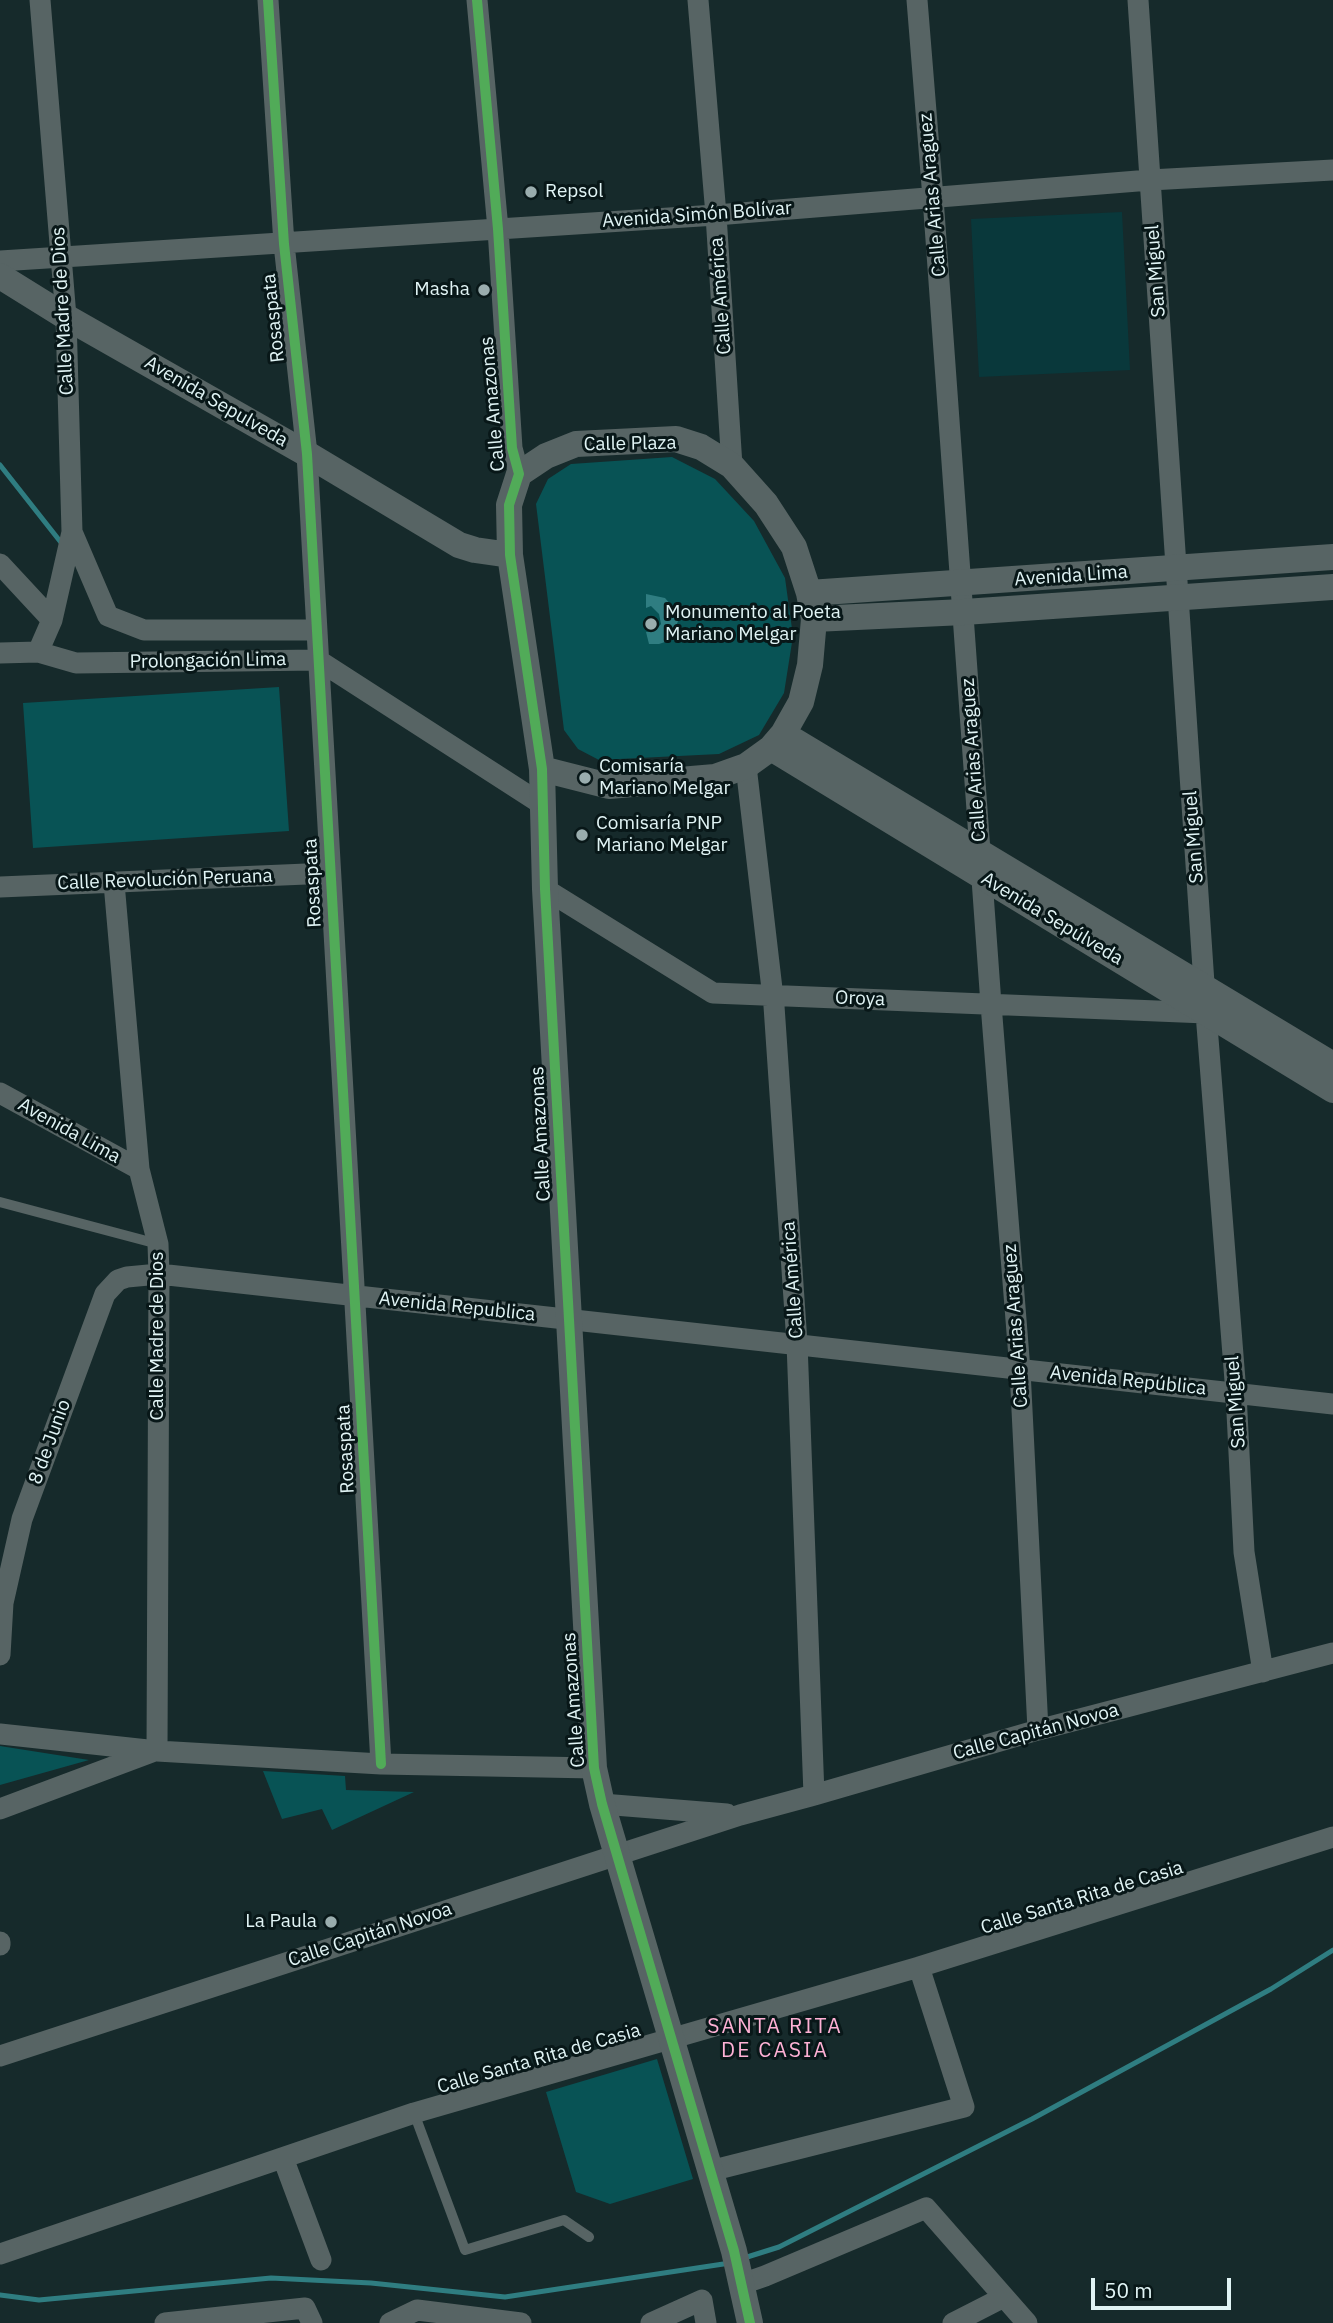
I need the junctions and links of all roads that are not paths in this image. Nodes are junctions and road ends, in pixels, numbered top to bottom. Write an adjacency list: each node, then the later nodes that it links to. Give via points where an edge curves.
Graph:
1 (40, 0): 13 (street, Calle Madre de Dios)
2 (268, 0): 12 (street, Rosaspata)
3 (477, 0): 11 (street, Calle Amazonas)
4 (698, 0): 10 (street, Calle América)
5 (917, 0): 9 (street, Calle Arias Araguez)
6 (1138, 0): 8 (street, San Miguel)
7 (1333, 170): 8 (street, Avenida Simón Bolívar)
8 (1150, 180): 9 (street, Avenida Simón Bolívar); 24 (street, San Miguel)
9 (933, 198): 10 (street, Avenida Simón Bolívar); 25 (street, Calle Arias Araguez)
10 (716, 215): 11 (street, Avenida Simón Bolívar); 18 (street, Calle América)
11 (498, 229): 12 (street, Avenida Simón Bolívar); 19 (street, Calle Amazonas, via 512,448)
12 (284, 244): 13 (street, Avenida Simón Bolívar); 17 (street, Rosaspata)
13 (61, 258): 14 (street, Avenida Simón Bolívar); 16 (street, Calle Madre de Dios)
14 (0, 261)
15 (0, 276): 16 (street, Avenida Sepulveda)
16 (66, 317): 17 (street, Avenida Sepulveda); 20 (street, Calle Madre de Dios)
17 (307, 454): 21 (street, Avenida Sepulveda, via 459,545); 31 (street, Rosaspata)
18 (732, 466): 19 (street, Calle Plaza, via 701,447 676,439 576,444 545,456); 28 (street, Calle Plaza, via 766,504 794,547)
19 (519, 474): 21 (street, Calle Amazonas, via 509,505)
20 (72, 532): 30 (street, Calle Madre de Dios); 31 (street, via 108,616 144,630)
21 (510, 555): 37 (street, Calle Amazonas)
22 (1333, 557): 24 (street, Avenida Lima)
23 (0, 564): 30 (street)
24 (1175, 568): 25 (street, Avenida Lima); 27 (street, San Miguel)
25 (962, 584): 28 (street, Avenida Lima); 29 (street, Calle Arias Araguez)
26 (1333, 587): 27 (street, Avenida Lima)
27 (1177, 597): 29 (street, Avenida Lima); 45 (street, San Miguel)
28 (812, 606): 29 (street, Avenida Lima); 35 (street, Calle Plaza, via 810,665 801,702)
29 (964, 612): 39 (street, Calle Arias Araguez)
30 (52, 620): 32 (street, Calle Madre de Dios)
31 (317, 630): 34 (street, Rosaspata)
32 (38, 652): 33 (street, Prolongación Lima); 34 (street, Prolongación Lima, via 76,663)
33 (0, 653)
34 (318, 660): 38 (street); 40 (street, Rosaspata)
35 (777, 741): 36 (street, Calle Plaza); 39 (street, Avenida Sepúlveda)
36 (746, 766): 37 (street, Calle Plaza, via 715,777 610,786); 44 (street, Calle América)
37 (542, 769): 38 (street, Calle Amazonas)
38 (543, 806): 43 (street, Calle Amazonas)
39 (981, 865): 45 (street, Avenida Sepúlveda); 46 (street, Calle Arias Araguez)
40 (330, 873): 41 (street, Calle Revolución Peruana); 54 (street, Rosaspata)
41 (114, 883): 42 (street, Calle Revolución Peruana); 50 (street, Calle Madre de Dios)
42 (0, 887)
43 (545, 889): 44 (street, Oroya, via 713,993); 55 (street, Calle Amazonas)
44 (773, 995): 46 (street, Oroya); 56 (street, Calle América)
45 (1205, 1000): 46 (street, Oroya); 47 (street, Avenida Sepúlveda); 48 (street, Avenida Sepúlveda); 58 (street, San Miguel)
46 (991, 1004): 57 (street, Calle Arias Araguez)
47 (1333, 1065)
48 (1333, 1090)
49 (0, 1093): 50 (street, Avenida Lima)
50 (139, 1170): 52 (street, Calle Madre de Dios)
51 (0, 1202): 52 (lane)
52 (158, 1244): 53 (street, Calle Madre de Dios)
53 (159, 1273): 54 (street, Avenida Republica); 61 (street, 8 de Junio, via 127,1276 105,1294 22,1519 3,1603); 65 (street, Calle Madre de Dios)
54 (355, 1295): 55 (street, Avenida Republica); 66 (street, Rosaspata)
55 (569, 1320): 56 (street, Avenida Republica); 67 (street, Calle Amazonas)
56 (797, 1343): 57 (street, Avenida República); 68 (street, Calle América)
57 (1020, 1370): 58 (street, Avenida República); 63 (street, Calle Arias Araguez)
58 (1236, 1393): 59 (street, Avenida República); 62 (street, San Miguel, via 1244,1552)
59 (1333, 1404)
60 (1333, 1653): 62 (street, Calle Capitán Novoa)
61 (0, 1655)
62 (1263, 1672): 63 (street, Calle Capitán Novoa)
63 (1038, 1730): 68 (street, Calle Capitán Novoa)
64 (0, 1734): 65 (street)
65 (157, 1751): 66 (street); 70 (street)
66 (381, 1764): 67 (street)
67 (594, 1768): 69 (street, Calle Amazonas)
68 (814, 1796): 71 (street, Calle Capitán Novoa)
69 (602, 1804): 71 (street, Calle Capitán Novoa); 73 (street, Calle Amazonas)
70 (0, 1809)
71 (740, 1815): 73 (street, Calle Capitán Novoa)
72 (1333, 1837): 74 (street, Calle Santa Rita de Casia)
73 (617, 1855): 75 (street, Calle Amazonas); 76 (street, Calle Capitán Novoa)
74 (919, 1967): 75 (street, Calle Santa Rita de Casia); 79 (street, via 964,2107)
75 (671, 2039): 77 (street, Calle Santa Rita de Casia); 79 (street, Calle Amazonas)
76 (0, 2056)
77 (414, 2113): 78 (street, Calle Santa Rita de Casia); 80 (lane, via 465,2249 564,2220)
78 (282, 2158): 81 (street, Calle Santa Rita de Casia); 82 (street)
79 (710, 2171): 83 (street, Calle Amazonas)
80 (589, 2237)
81 (0, 2254)
82 (321, 2260)
83 (739, 2270): 84 (street, via 765,2276 926,2208); 91 (street, Calle Amazonas)
84 (1004, 2298): 92 (street); 93 (street)
85 (309, 2315): 86 (street)
86 (164, 2323)
87 (390, 2323): 88 (street, via 417,2310)
88 (521, 2323)
89 (650, 2323): 90 (street, via 702,2300)
90 (706, 2323)
91 (750, 2323)
92 (953, 2323)
93 (1027, 2323)

